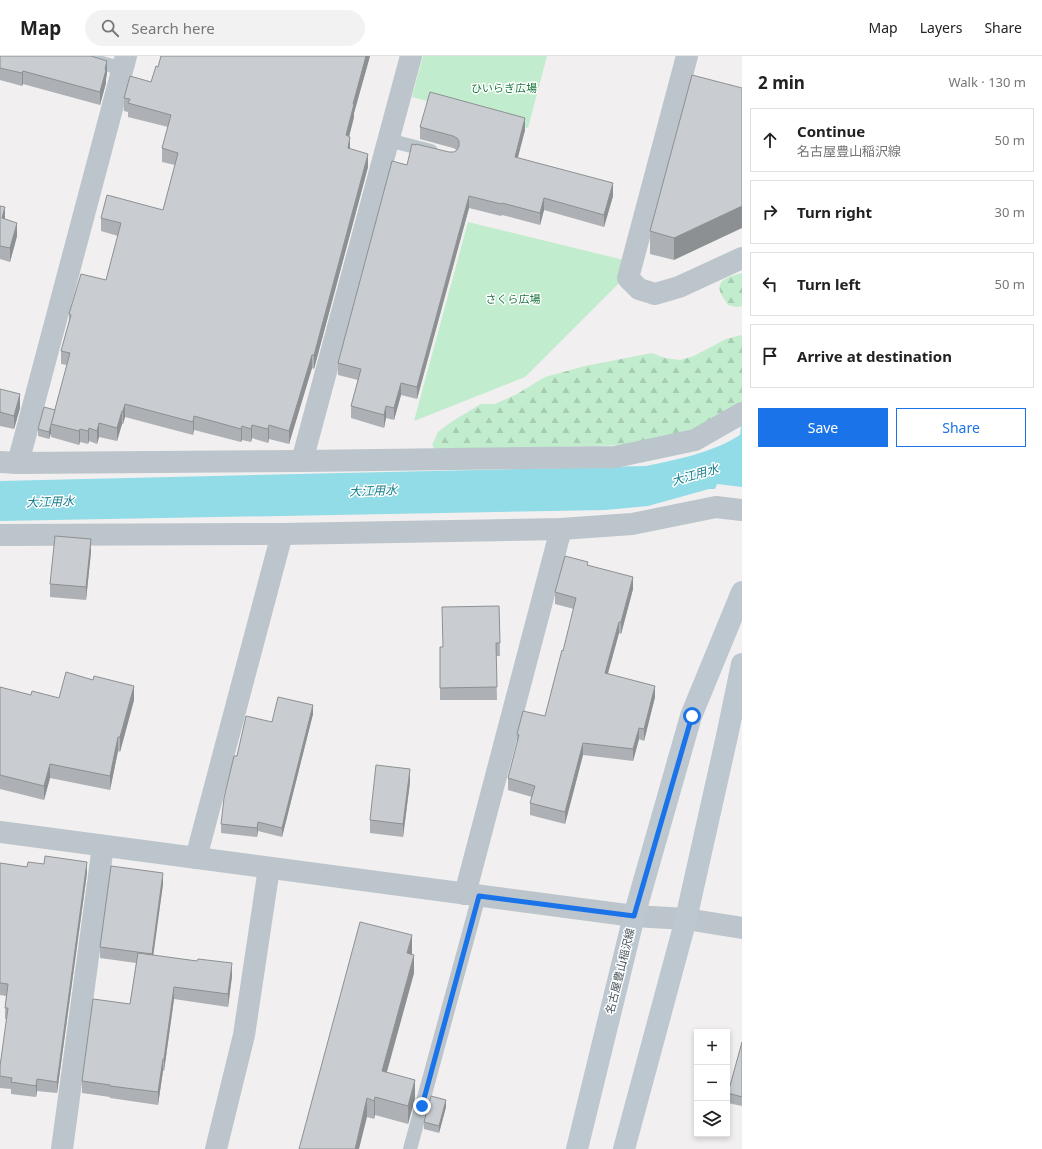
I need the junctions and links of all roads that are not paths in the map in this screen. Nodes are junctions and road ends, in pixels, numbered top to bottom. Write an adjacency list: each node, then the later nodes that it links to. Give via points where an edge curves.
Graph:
1 (77, 56): 4 (lane)
2 (411, 56): 5 (street)
3 (687, 56): 7 (street, via 628,278 639,289 655,294 679,287)
4 (125, 62): 10 (street)
5 (388, 140): 6 (lane); 9 (street)
6 (444, 154)
7 (742, 258)
8 (742, 414): 9 (street, via 695,440 615,457)
9 (302, 461): 10 (street)
10 (9, 463)
11 (742, 510): 12 (street, via 716,507 632,524)
12 (562, 529): 13 (street); 21 (street)
13 (282, 534): 14 (street); 19 (street)
14 (0, 535)
15 (742, 592): 22 (main road, 名古屋豊山稲沢線, via 692,716)
16 (742, 664): 23 (main road)
17 (0, 832): 18 (street)
18 (102, 846): 19 (street); 25 (street)
19 (196, 858): 20 (street)
20 (269, 868): 21 (street); 26 (street, via 244,1035)
21 (472, 895): 22 (street); 27 (lane)
22 (634, 916): 23 (street); 28 (main road, 名古屋豊山稲沢線)
23 (686, 918): 24 (street); 29 (main road)
24 (742, 928)
25 (62, 1149)
26 (216, 1149)
27 (410, 1149)
28 (577, 1149)
29 (624, 1149)

